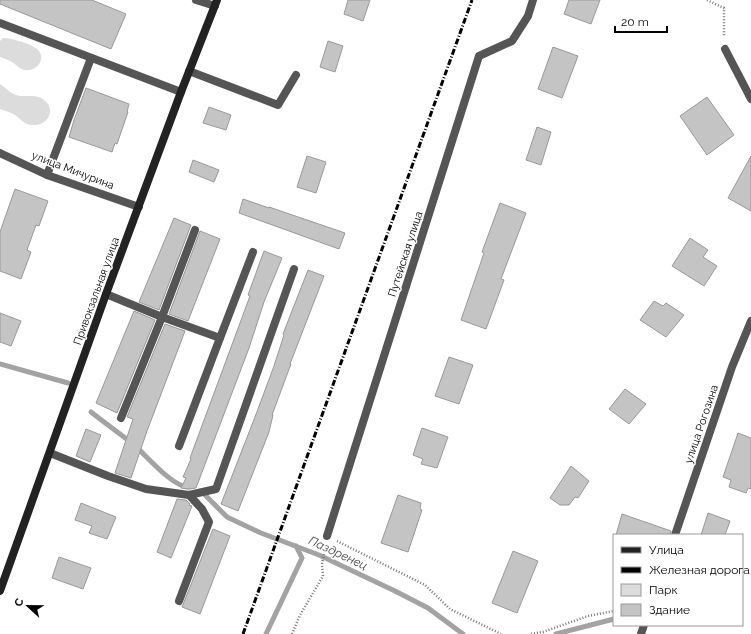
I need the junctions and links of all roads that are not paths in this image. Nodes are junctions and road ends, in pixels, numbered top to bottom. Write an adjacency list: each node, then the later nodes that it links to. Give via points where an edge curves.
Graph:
1 (196, 0): 3 (street)
2 (533, 0): 26 (street, Путейская улица, via 528,16 512,41 479,56)
3 (216, 3): 7 (street, Привокзальная улица)
4 (0, 23): 6 (street)
5 (725, 49): 10 (street)
6 (91, 58): 9 (street); 12 (street)
7 (189, 71): 8 (street, via 278,105); 9 (street, Привокзальная улица)
8 (296, 74)
9 (181, 92): 13 (street, Привокзальная улица)
10 (751, 99)
11 (0, 153): 12 (street, улица Мичурина)
12 (47, 174): 13 (street, улица Мичурина)
13 (139, 207): 17 (street, Привокзальная улица)
14 (195, 230): 18 (street)
15 (253, 252): 20 (street)
16 (294, 269): 24 (street, via 216,489)
17 (106, 294): 18 (street); 23 (street, Привокзальная улица)
18 (162, 317): 20 (street); 21 (street)
19 (751, 321): 25 (street, улица Рогозина, via 732,367)
20 (220, 338): 22 (street)
21 (121, 418)
22 (179, 446)
23 (50, 452): 24 (street, via 146,489); 27 (street, Привокзальная улица)
24 (189, 495): 28 (street, via 202,509 209,522)
25 (675, 534)
26 (327, 536)
27 (0, 591)
28 (179, 601)

